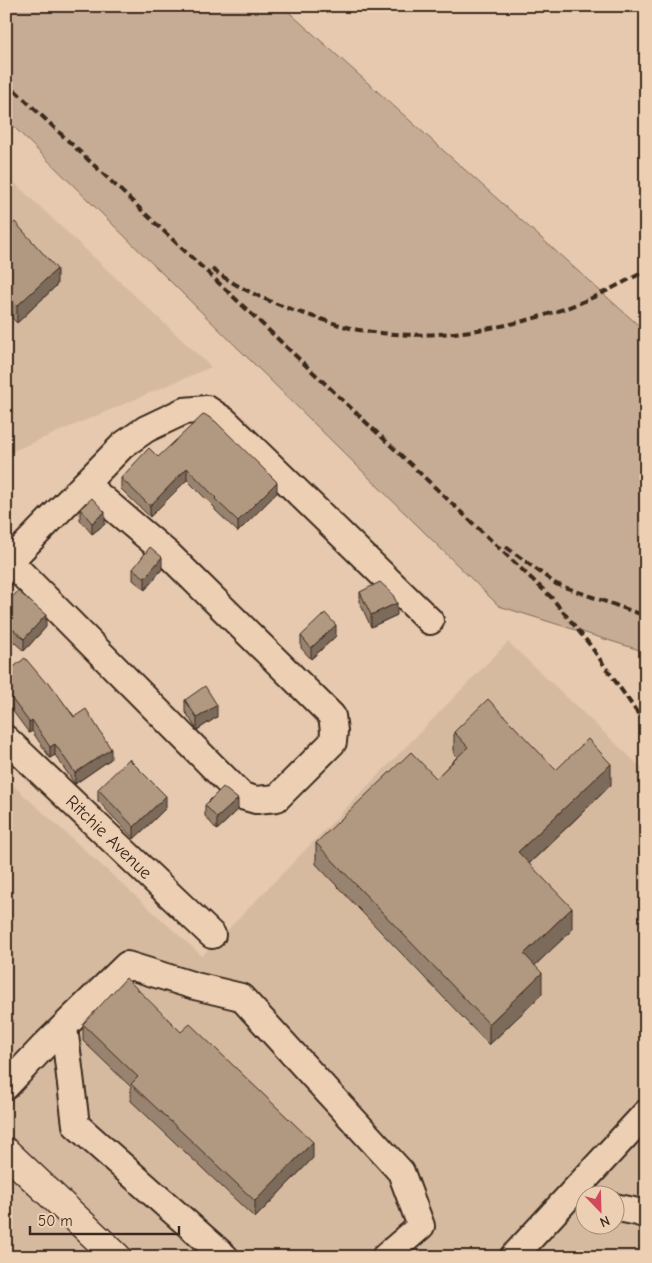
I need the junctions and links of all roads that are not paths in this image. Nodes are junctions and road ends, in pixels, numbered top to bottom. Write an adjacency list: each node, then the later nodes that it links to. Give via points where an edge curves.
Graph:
1 (85, 484): 2 (street); 2 (street, via 170,556 332,716 334,742 277,798 256,800 242,796); 3 (street, via 122,445 146,429 184,411 207,409 225,421)
2 (8, 564)
3 (430, 621)
4 (6, 739): 5 (street, Ritchie Avenue)
5 (212, 935)
6 (64, 1027): 7 (street); 14 (street, via 76,1125); 15 (street, via 127,965 241,997 401,1172 421,1226)
7 (6, 1086)
8 (646, 1113): 10 (street)
9 (6, 1152): 13 (main road)
10 (572, 1207): 16 (street, via 531,1238)
11 (624, 1209): 12 (street)
12 (646, 1216)
13 (117, 1257)
14 (225, 1257)
15 (385, 1257)
16 (513, 1257)

